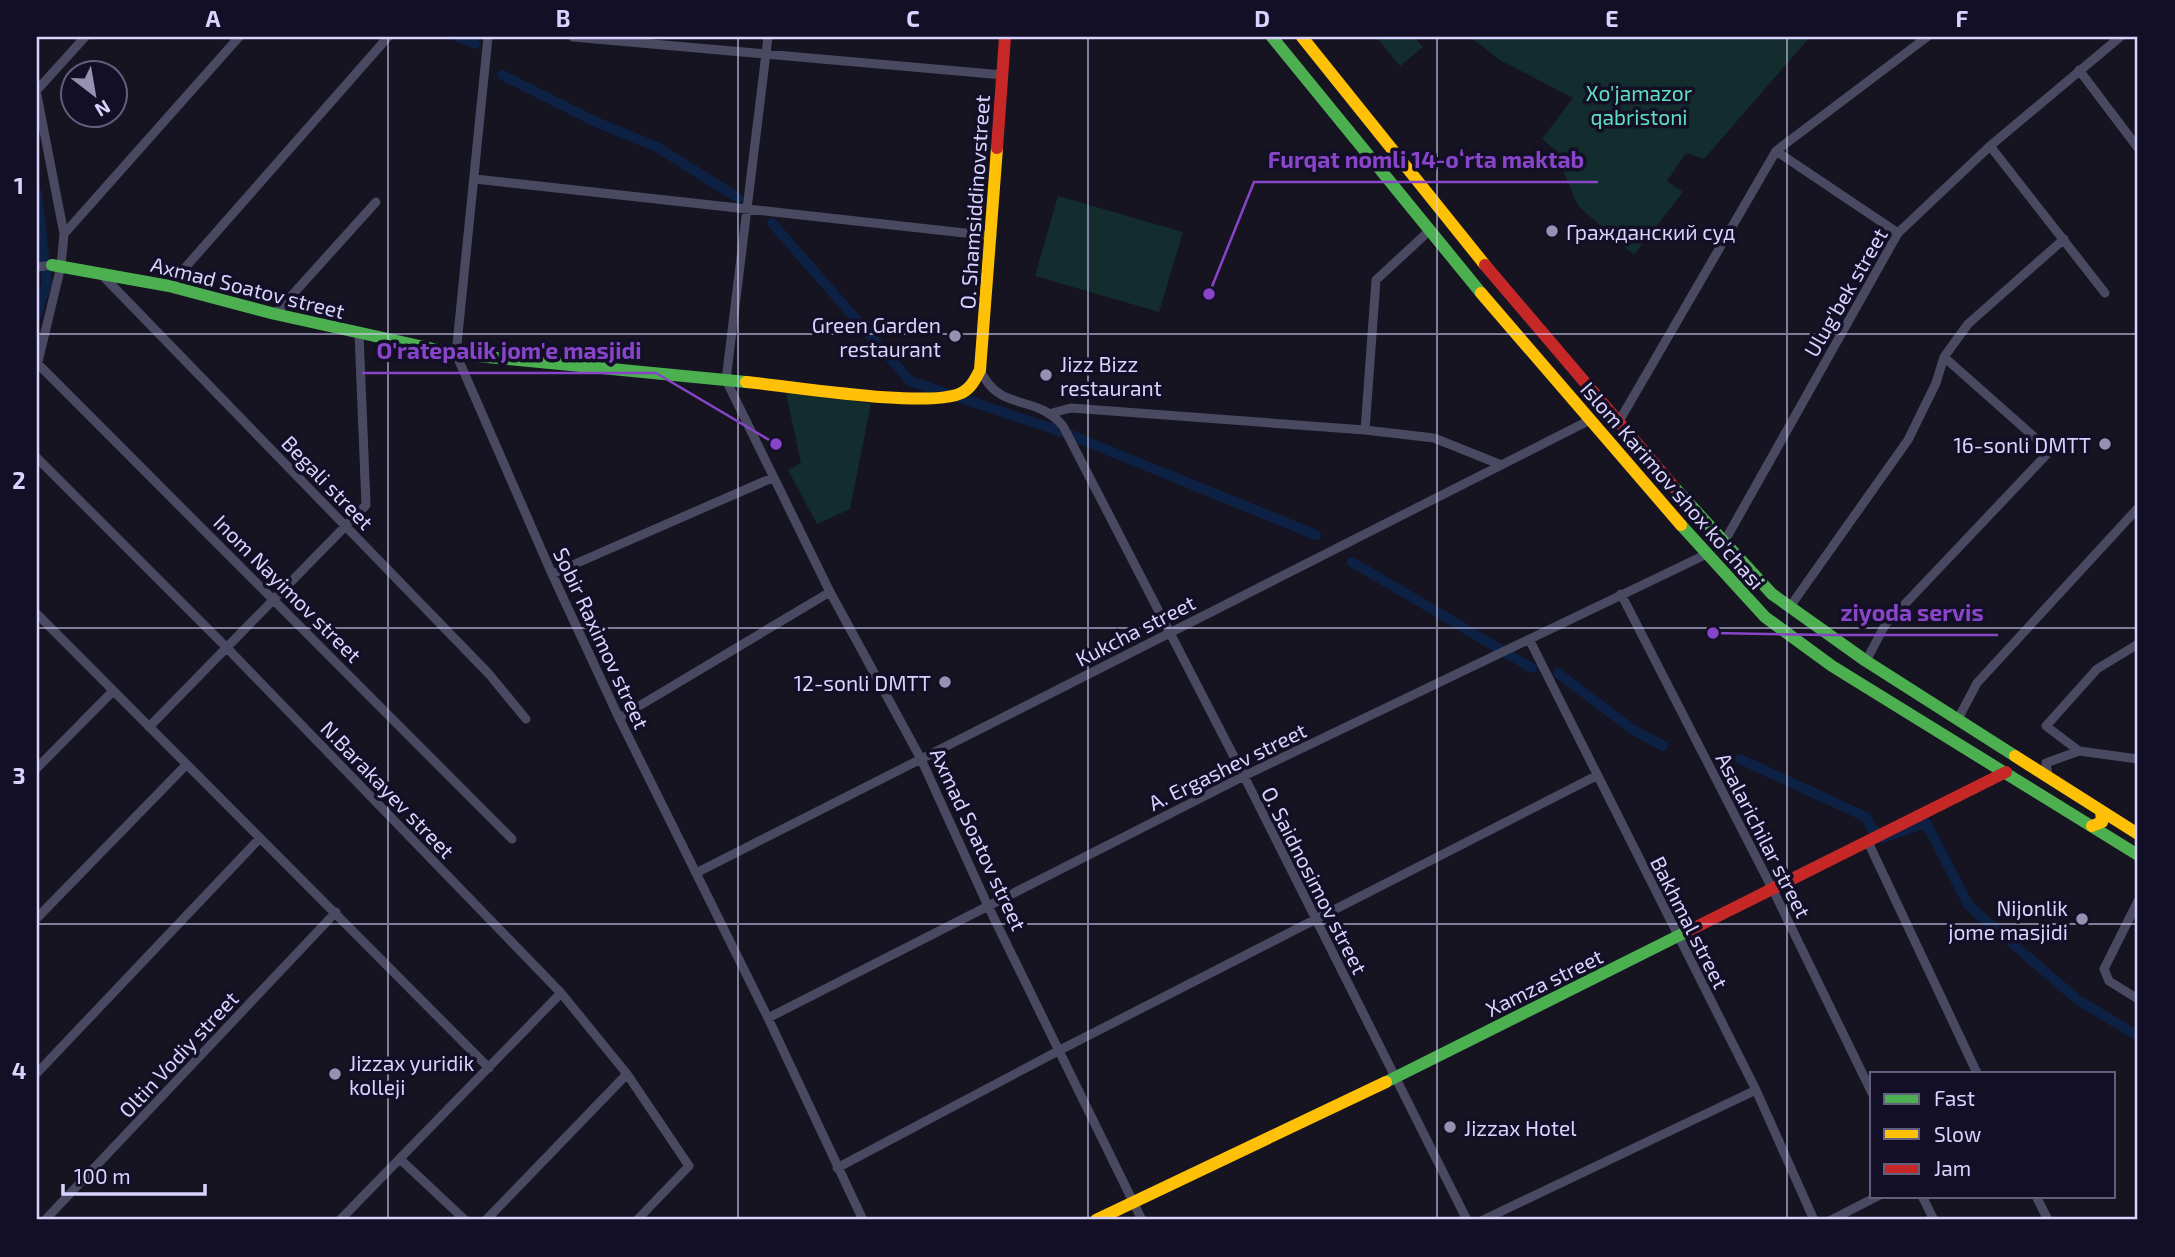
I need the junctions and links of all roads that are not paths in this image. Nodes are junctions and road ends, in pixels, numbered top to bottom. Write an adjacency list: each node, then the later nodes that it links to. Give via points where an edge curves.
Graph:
1 (85, 37): 15 (street)
2 (239, 37): 26 (street)
3 (388, 37): 32 (street)
4 (488, 37): 21 (street, Sobir Raximov street)
5 (573, 37): 12 (street)
6 (768, 37): 12 (street)
7 (1005, 37): 14 (main road, O. Shamsiddinovstreet)
8 (1272, 37): 20 (main road, Islom Karimov shox ko'chasi)
9 (1302, 37): 19 (main road, Islom Karimov shox ko'chasi)
10 (1927, 37): 18 (street)
11 (2120, 37): 13 (street, Ulug'bek street)
12 (765, 55): 14 (street); 23 (street)
13 (2079, 70): 16 (street, Ulug'bek street); 17 (street)
14 (1003, 75): 28 (main road, O. Shamsiddinovstreet)
15 (37, 93): 26 (street)
16 (1990, 146): 25 (street, Ulug'bek street); 29 (street)
17 (2138, 148)
18 (1776, 151): 25 (street); 43 (street)
19 (1395, 153): 20 (main road, via 1393,167 1384,170); 24 (main road, Islom Karimov shox ko'chasi)
20 (1378, 166): 27 (main road, Islom Karimov shox ko'chasi)
21 (475, 179): 23 (street); 36 (street, Sobir Raximov street)
22 (376, 202): 34 (street)
23 (747, 211): 28 (street); 40 (street)
24 (1451, 225): 27 (main road, via 1436,225); 43 (main road, Islom Karimov shox ko'chasi)
25 (1898, 233): 50 (street, Ulug'bek street)
26 (64, 234): 30 (street)
27 (1432, 235): 42 (main road, Islom Karimov shox ko'chasi); 44 (street, via 1376,280)
28 (992, 236): 39 (main road, O. Shamsiddinovstreet)
29 (2064, 239): 33 (street); 37 (street, via 1968,324)
30 (45, 267): 31 (main road, Axmad Soatov street); 38 (street)
31 (101, 273): 32 (main road, Axmad Soatov street); 49 (street, Begali street)
32 (169, 286): 34 (main road, Axmad Soatov street)
33 (2105, 293)
34 (275, 314): 35 (main road, Axmad Soatov street)
35 (359, 333): 36 (main road, Axmad Soatov street); 49 (street, via 366,505)
36 (456, 354): 40 (main road, Axmad Soatov street); 52 (street, Sobir Raximov street)
37 (1944, 357): 56 (street, via 1908,440); 62 (street, via 2050,451 1885,625)
38 (37, 365): 55 (street, Inom Nayimov street)
39 (980, 370): 40 (main road, Axmad Soatov street, via 973,387 954,396 923,399); 41 (street, via 996,394)
40 (726, 380): 47 (street, Axmad Soatov street)
41 (1052, 413): 44 (street, via 1071,408); 58 (street, O. Saidnosimov street, via 1063,426)
42 (1590, 420): 46 (street, Kukcha street); 51 (main road, Islom Karimov shox ko'chasi)
43 (1618, 423): 50 (main road, Islom Karimov shox ko'chasi)
44 (1365, 430): 46 (street, via 1434,438)
45 (37, 458): 61 (street, N.Barakayev street)
46 (1499, 464): 58 (street, Kukcha street)
47 (772, 478): 52 (street); 53 (street, Axmad Soatov street)
48 (2138, 508): 66 (street, via 1977,683)
49 (346, 526): 55 (street); 65 (street, Begali street, via 489,674)
50 (1723, 544): 56 (main road, Islom Karimov shox ko'chasi)
51 (1707, 554): 54 (street, A. Ergashev street); 73 (main road, Islom Karimov shox ko'chasi, via 1765,617 1832,666)
52 (552, 574): 64 (street, Sobir Raximov street)
53 (830, 592): 64 (street); 69 (street, Axmad Soatov street)
54 (1621, 594): 59 (street, A. Ergashev street); 85 (street, Asalarichilar street)
55 (276, 601): 61 (street); 82 (street, Inom Nayimov street)
56 (1789, 608): 62 (main road, Islom Karimov shox ko'chasi)
57 (37, 614): 63 (street)
58 (1170, 632): 69 (street, Kukcha street); 74 (street, O. Saidnosimov street)
59 (1530, 641): 74 (street, A. Ergashev street); 75 (street, Bakhmal street)
60 (2138, 644): 68 (street, via 2097,669 2046,726)
61 (228, 649): 67 (street); 92 (street, N.Barakayev street)
62 (1866, 661): 66 (main road, Islom Karimov shox ko'chasi)
63 (113, 691): 67 (street); 72 (street)
64 (619, 718): 84 (street, Sobir Raximov street)
65 (526, 719)
66 (1958, 719): 76 (main road, Islom Karimov shox ko'chasi)
67 (149, 727): 71 (street)
68 (2079, 751): 70 (street); 76 (street, via 2046,763)
69 (921, 759): 84 (street, Kukcha street); 87 (street, Axmad Soatov street)
70 (2138, 759)
71 (186, 765): 80 (street); 89 (street)
72 (37, 768)
73 (2006, 772): 78 (main road, Islom Karimov shox ko'chasi); 81 (main road, Xamza street)
74 (1244, 776): 87 (street, A. Ergashev street); 90 (street, O. Saidnosimov street)
75 (1596, 776): 90 (street); 91 (street, Bakhmal street)
76 (2048, 776): 77 (main road, Islom Karimov shox ko'chasi)
77 (2101, 811): 78 (main road, via 2102,822); 79 (main road, Islom Karimov shox ko'chasi)
78 (2092, 826): 83 (main road, Islom Karimov shox ko'chasi)
79 (2138, 834)
80 (260, 838): 88 (street); 98 (street)
81 (1876, 838): 85 (main road, Xamza street); 97 (street)
82 (512, 839)
83 (2138, 855)
84 (696, 873): 94 (street, Sobir Raximov street)
85 (1773, 890): 91 (main road, Xamza street); 101 (street, Asalarichilar street)
86 (2138, 901): 93 (street, via 2104,968 2109,981)
87 (988, 906): 94 (street, A. Ergashev street); 95 (street, Axmad Soatov street)
88 (336, 912): 96 (street); 109 (street, Oltin Vodiy street)
89 (37, 918)
90 (1315, 920): 95 (street); 100 (street, O. Saidnosimov street)
91 (1678, 937): 100 (main road, Xamza street); 102 (street, Bakhmal street)
92 (561, 993): 96 (street); 99 (street, N.Barakayev street)
93 (2138, 999)
94 (768, 1018): 104 (street, Sobir Raximov street)
95 (1060, 1050): 104 (street); 108 (street, Axmad Soatov street)
96 (489, 1068): 103 (street)
97 (1978, 1072)
98 (37, 1073)
99 (627, 1074): 112 (street); 113 (street, N.Barakayev street, via 689,1166)
100 (1396, 1077): 108 (main road, Xamza street); 117 (street, O. Saidnosimov street)
101 (1870, 1089)
102 (1756, 1090): 118 (street); 119 (street, Bakhmal street)
103 (400, 1159): 110 (street); 111 (street)
104 (838, 1168): 114 (street, Sobir Raximov street)
105 (1874, 1198): 120 (street)
106 (1923, 1198): 121 (street)
107 (2037, 1198): 122 (street)
108 (1133, 1202): 115 (main road, Xamza street); 116 (street, Axmad Soatov street)
109 (45, 1220)
110 (340, 1220)
111 (465, 1220)
112 (486, 1220)
113 (637, 1220)
114 (863, 1220)
115 (1096, 1220)
116 (1142, 1220)
117 (1467, 1220)
118 (1483, 1220)
119 (1814, 1220)
120 (1831, 1220)
121 (1934, 1220)
122 (2048, 1220)

